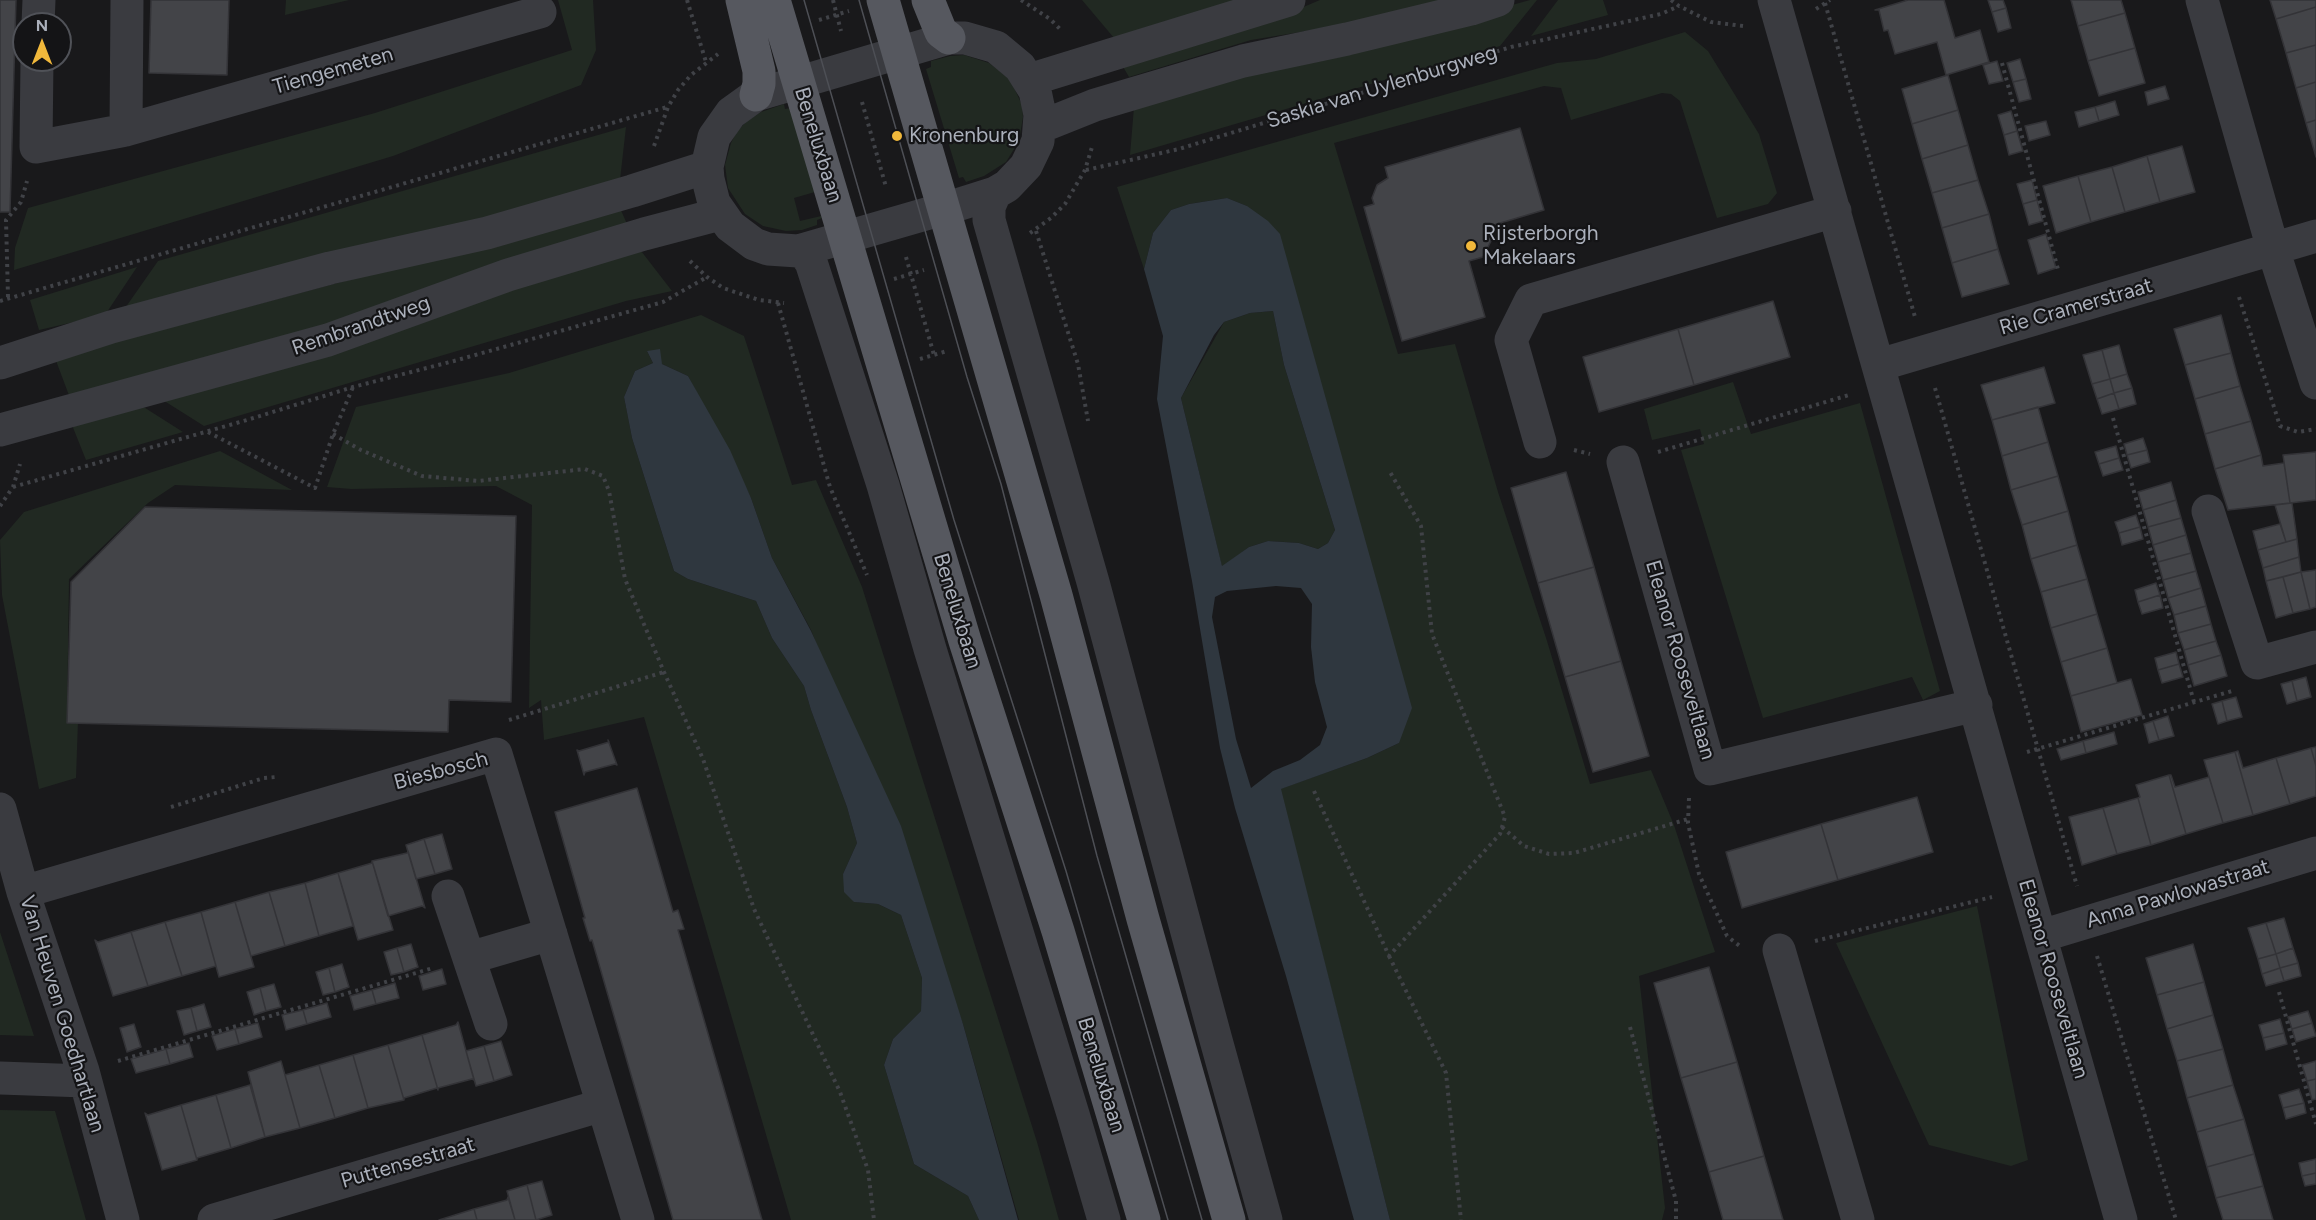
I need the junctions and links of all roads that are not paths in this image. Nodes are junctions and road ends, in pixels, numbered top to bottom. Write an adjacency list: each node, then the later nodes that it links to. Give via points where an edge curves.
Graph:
1 (127, 0): 16 (street)
2 (742, 0): 14 (main road, via 759,71)
3 (774, 0): 50 (main road, Beneluxbaan)
4 (928, 0): 11 (main road, via 941,32)
5 (1289, 0): 13 (street)
6 (1498, 0): 15 (street, via 1243,62 1095,105)
7 (1774, 0): 19 (street, Eleanor Rooseveltlaan)
8 (2202, 0): 22 (street)
9 (871, 4): 51 (main road, via 1056,595)
10 (540, 12): 16 (street, Tiengemeten)
11 (949, 38): 13 (street, via 965,38 996,47); 14 (street)
12 (37, 72): 16 (street, Tiengemeten, via 36,147)
13 (1029, 80): 15 (street, via 1038,103)
14 (756, 95): 17 (street, via 721,124)
15 (1040, 127): 18 (street, via 1026,166)
16 (126, 130)
17 (707, 166): 20 (street, via 710,191); 24 (street, via 487,233 330,268 111,327)
18 (995, 193): 23 (street); 52 (street, via 990,220)
19 (1835, 211): 25 (street, Eleanor Rooseveltlaan); 28 (street, via 1531,300 1511,340)
20 (720, 214): 23 (street, via 754,244); 27 (street, Rembrandtweg, via 508,275 328,340)
21 (2316, 236): 22 (street, Rie Cramerstraat)
22 (2273, 249): 25 (street, Rie Cramerstraat, via 1924,351); 26 (street)
23 (798, 251): 49 (street, Beneluxbaan, via 811,262 883,485)
24 (0, 363)
25 (1881, 375): 32 (street, Eleanor Rooseveltlaan)
26 (2316, 383)
27 (0, 430)
28 (1540, 442)
29 (1623, 462): 32 (street, Eleanor Rooseveltlaan, via 1710,769)
30 (2208, 511): 31 (street, via 2258,663)
31 (2316, 646)
32 (1976, 705): 38 (street, Eleanor Rooseveltlaan)
33 (0, 809): 35 (street, Van Heuven Goedhartlaan)
34 (2316, 853): 38 (street, Anna Pawlowastraat)
35 (23, 892): 37 (street, Biesbosch, via 496,754); 42 (street, Van Heuven Goedhartlaan)
36 (448, 897): 40 (street)
37 (551, 934): 40 (street); 44 (street, Biesbosch)
38 (2041, 936): 45 (street, Eleanor Rooseveltlaan)
39 (1779, 950): 53 (street)
40 (469, 958): 41 (street)
41 (491, 1024)
42 (84, 1076): 43 (street); 46 (street, Van Heuven Goedhartlaan)
43 (0, 1078)
44 (603, 1105): 47 (street, Puttensestraat); 48 (street, Biesbosch)
45 (2119, 1219)
46 (123, 1220)
47 (214, 1220)
48 (638, 1220)
49 (1104, 1220)
50 (1144, 1220)
51 (1229, 1220)
52 (1266, 1220)
53 (1858, 1220)

